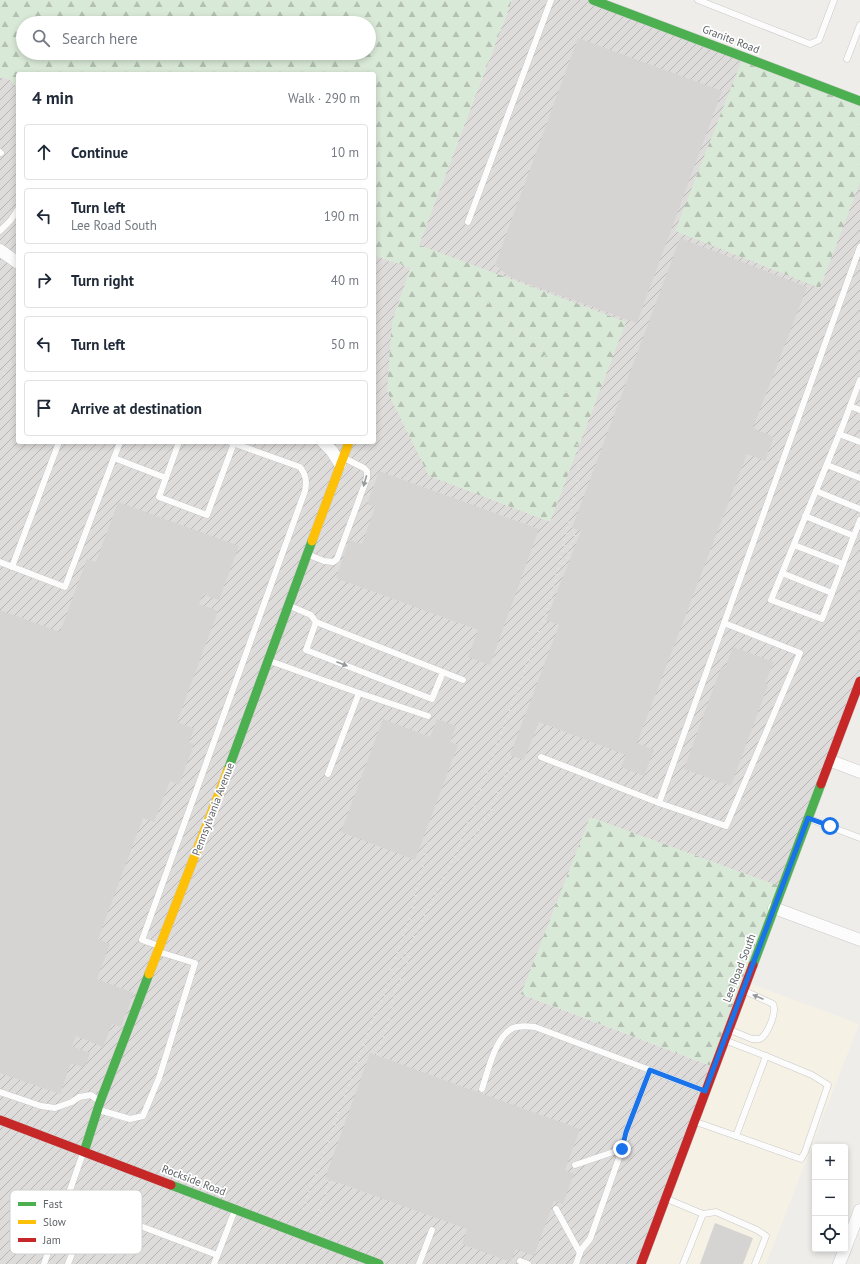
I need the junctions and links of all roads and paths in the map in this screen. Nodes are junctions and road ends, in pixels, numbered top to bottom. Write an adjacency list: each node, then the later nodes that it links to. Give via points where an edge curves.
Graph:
1 (551, 0): 9 (lane)
2 (594, 0): 7 (street, Granite Road)
3 (698, 0): 4 (lane, via 810,44 819,40)
4 (834, 0)
5 (860, 25): 6 (lane)
6 (847, 59)
7 (860, 101)
8 (16, 211): 10 (lane)
9 (468, 222)
10 (0, 231)
11 (860, 246): 45 (lane)
12 (0, 250): 13 (street)
13 (16, 262)
14 (860, 380): 15 (lane)
15 (850, 406): 16 (lane); 17 (lane)
16 (860, 410)
17 (839, 434): 18 (lane); 28 (lane)
18 (860, 442)
19 (58, 444): 40 (lane)
20 (119, 444): 26 (lane)
21 (178, 444): 29 (lane)
22 (232, 444): 29 (lane, via 207,515 159,497)
23 (235, 444): 61 (lane, via 300,467 305,474 305,490 142,940)
24 (325, 444): 27 (street)
25 (348, 444): 27 (street, Pennsylvania Avenue)
26 (114, 458): 29 (lane); 40 (lane, via 65,587)
27 (341, 461): 37 (street, Pennsylvania Avenue); 37 (lane, one-way to 37, via 364,468 367,471 367,478 337,559 329,562)
28 (826, 465): 30 (lane); 31 (lane)
29 (166, 478)
30 (860, 478)
31 (816, 492): 32 (lane); 33 (lane)
32 (860, 509)
33 (806, 516): 35 (lane); 36 (lane)
34 (860, 520): 35 (lane)
35 (854, 536): 39 (lane)
36 (794, 545): 39 (lane); 41 (lane)
37 (307, 554): 43 (street, Pennsylvania Avenue)
38 (0, 562): 40 (lane)
39 (843, 564): 42 (lane)
40 (12, 567)
41 (782, 572): 42 (lane); 42 (lane, via 771,600 822,619)
42 (832, 593)
43 (288, 605): 44 (lane, via 311,615); 46 (street, Pennsylvania Avenue)
44 (316, 622): 47 (lane); 47 (lane, one-way to 47, via 306,650 432,698)
45 (724, 623): 56 (lane); 56 (lane, via 800,653 726,826)
46 (268, 660): 50 (lane); 61 (street, Pennsylvania Avenue, via 246,724)
47 (443, 672): 48 (lane)
48 (463, 680)
49 (860, 681): 53 (street, Lee Road South)
50 (359, 693): 51 (lane); 55 (lane)
51 (428, 716)
52 (541, 757): 56 (lane)
53 (831, 761): 54 (street); 57 (street, Lee Road South)
54 (860, 772)
55 (328, 774)
56 (659, 803)
57 (808, 818): 58 (lane); 59 (street, Lee Road South)
58 (860, 838)
59 (774, 908): 60 (street); 62 (street, Lee Road South)
60 (860, 940)
61 (159, 949): 70 (street, Pennsylvania Avenue); 70 (lane, via 195,963 159,1078 143,1116 130,1119)
62 (743, 991): 63 (street, Lee Road South); 63 (lane, one-way to 62, via 752,1039 760,1039 766,1034 772,1019 773,1004)
63 (728, 1029): 64 (street, Lee Road South)
64 (724, 1040): 65 (lane); 68 (street, Lee Road South)
65 (766, 1056): 73 (lane); 73 (lane, via 812,1075 828,1085 805,1152 801,1160)
66 (650, 1070): 67 (lane, via 535,1027 520,1026 501,1038); 68 (lane); 74 (lane)
67 (482, 1089)
68 (705, 1091): 72 (street, Lee Road South)
69 (0, 1093): 70 (lane, via 55,1108 79,1097 91,1095)
70 (99, 1106): 75 (street, Pennsylvania Avenue)
71 (0, 1120): 75 (street, Rockside Road)
72 (694, 1121): 73 (lane); 78 (street, Lee Road South)
73 (736, 1136)
74 (622, 1149): 76 (lane); 87 (lane, via 590,1239)
75 (84, 1152): 77 (lane); 79 (street, Rockside Road)
76 (575, 1165)
77 (71, 1190)
78 (665, 1199): 82 (lane); 99 (street, Lee Road South)
79 (235, 1209): 90 (lane); 95 (street, Rockside Road)
80 (556, 1209): 87 (lane)
81 (860, 1210): 85 (street)
82 (703, 1214): 100 (lane); 101 (lane, via 716,1212 766,1236)
83 (142, 1226): 90 (lane)
84 (432, 1230): 96 (lane)
85 (848, 1241)
86 (844, 1252): 102 (street)
87 (580, 1253): 98 (lane)
88 (48, 1254): 92 (lane)
89 (72, 1254): 93 (lane)
90 (217, 1255): 94 (lane)
91 (520, 1261): 97 (lane)
92 (44, 1264)
93 (68, 1264)
94 (214, 1264)
95 (379, 1264)
96 (419, 1264)
97 (528, 1264)
98 (576, 1264)
99 (641, 1264)
100 (683, 1264)
101 (755, 1264)
102 (839, 1264)

